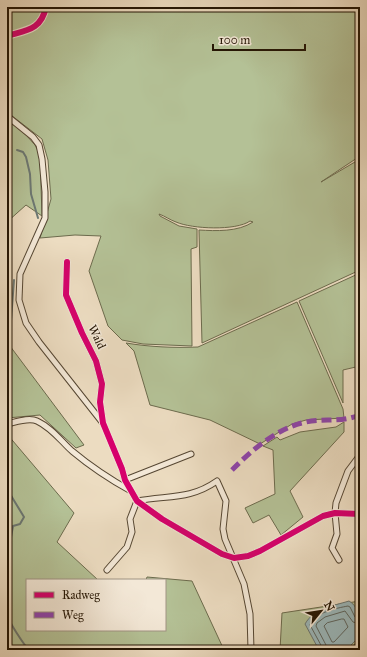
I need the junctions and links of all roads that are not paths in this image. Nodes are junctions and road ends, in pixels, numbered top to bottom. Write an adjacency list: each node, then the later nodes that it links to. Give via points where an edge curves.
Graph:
1 (46, 7): 2 (street, via 44,17 38,24 31,29)
2 (7, 36)
3 (7, 116): 5 (street, via 33,137 39,146 42,159 45,218 20,274 19,300 26,323)
4 (67, 262): 5 (street, Wald, via 66,295 96,361 102,384 100,402)
5 (103, 423): 9 (street)
6 (7, 424): 10 (street, via 36,421 50,429 72,452)
7 (191, 454): 9 (street)
8 (360, 455): 12 (street, via 348,472 336,503)
9 (126, 480): 10 (street)
10 (132, 492): 11 (street)
11 (137, 501): 14 (street, via 162,519 222,554); 14 (street, via 193,494 217,481 226,501 223,529 225,539); 16 (street, via 130,519 132,532 127,548)
12 (335, 514): 13 (street); 14 (street, via 323,516 260,551); 15 (street, via 337,534 332,548)
13 (360, 514)
14 (234, 558): 17 (street, via 244,584 250,614)
15 (339, 560)
16 (107, 570)
17 (251, 650)

